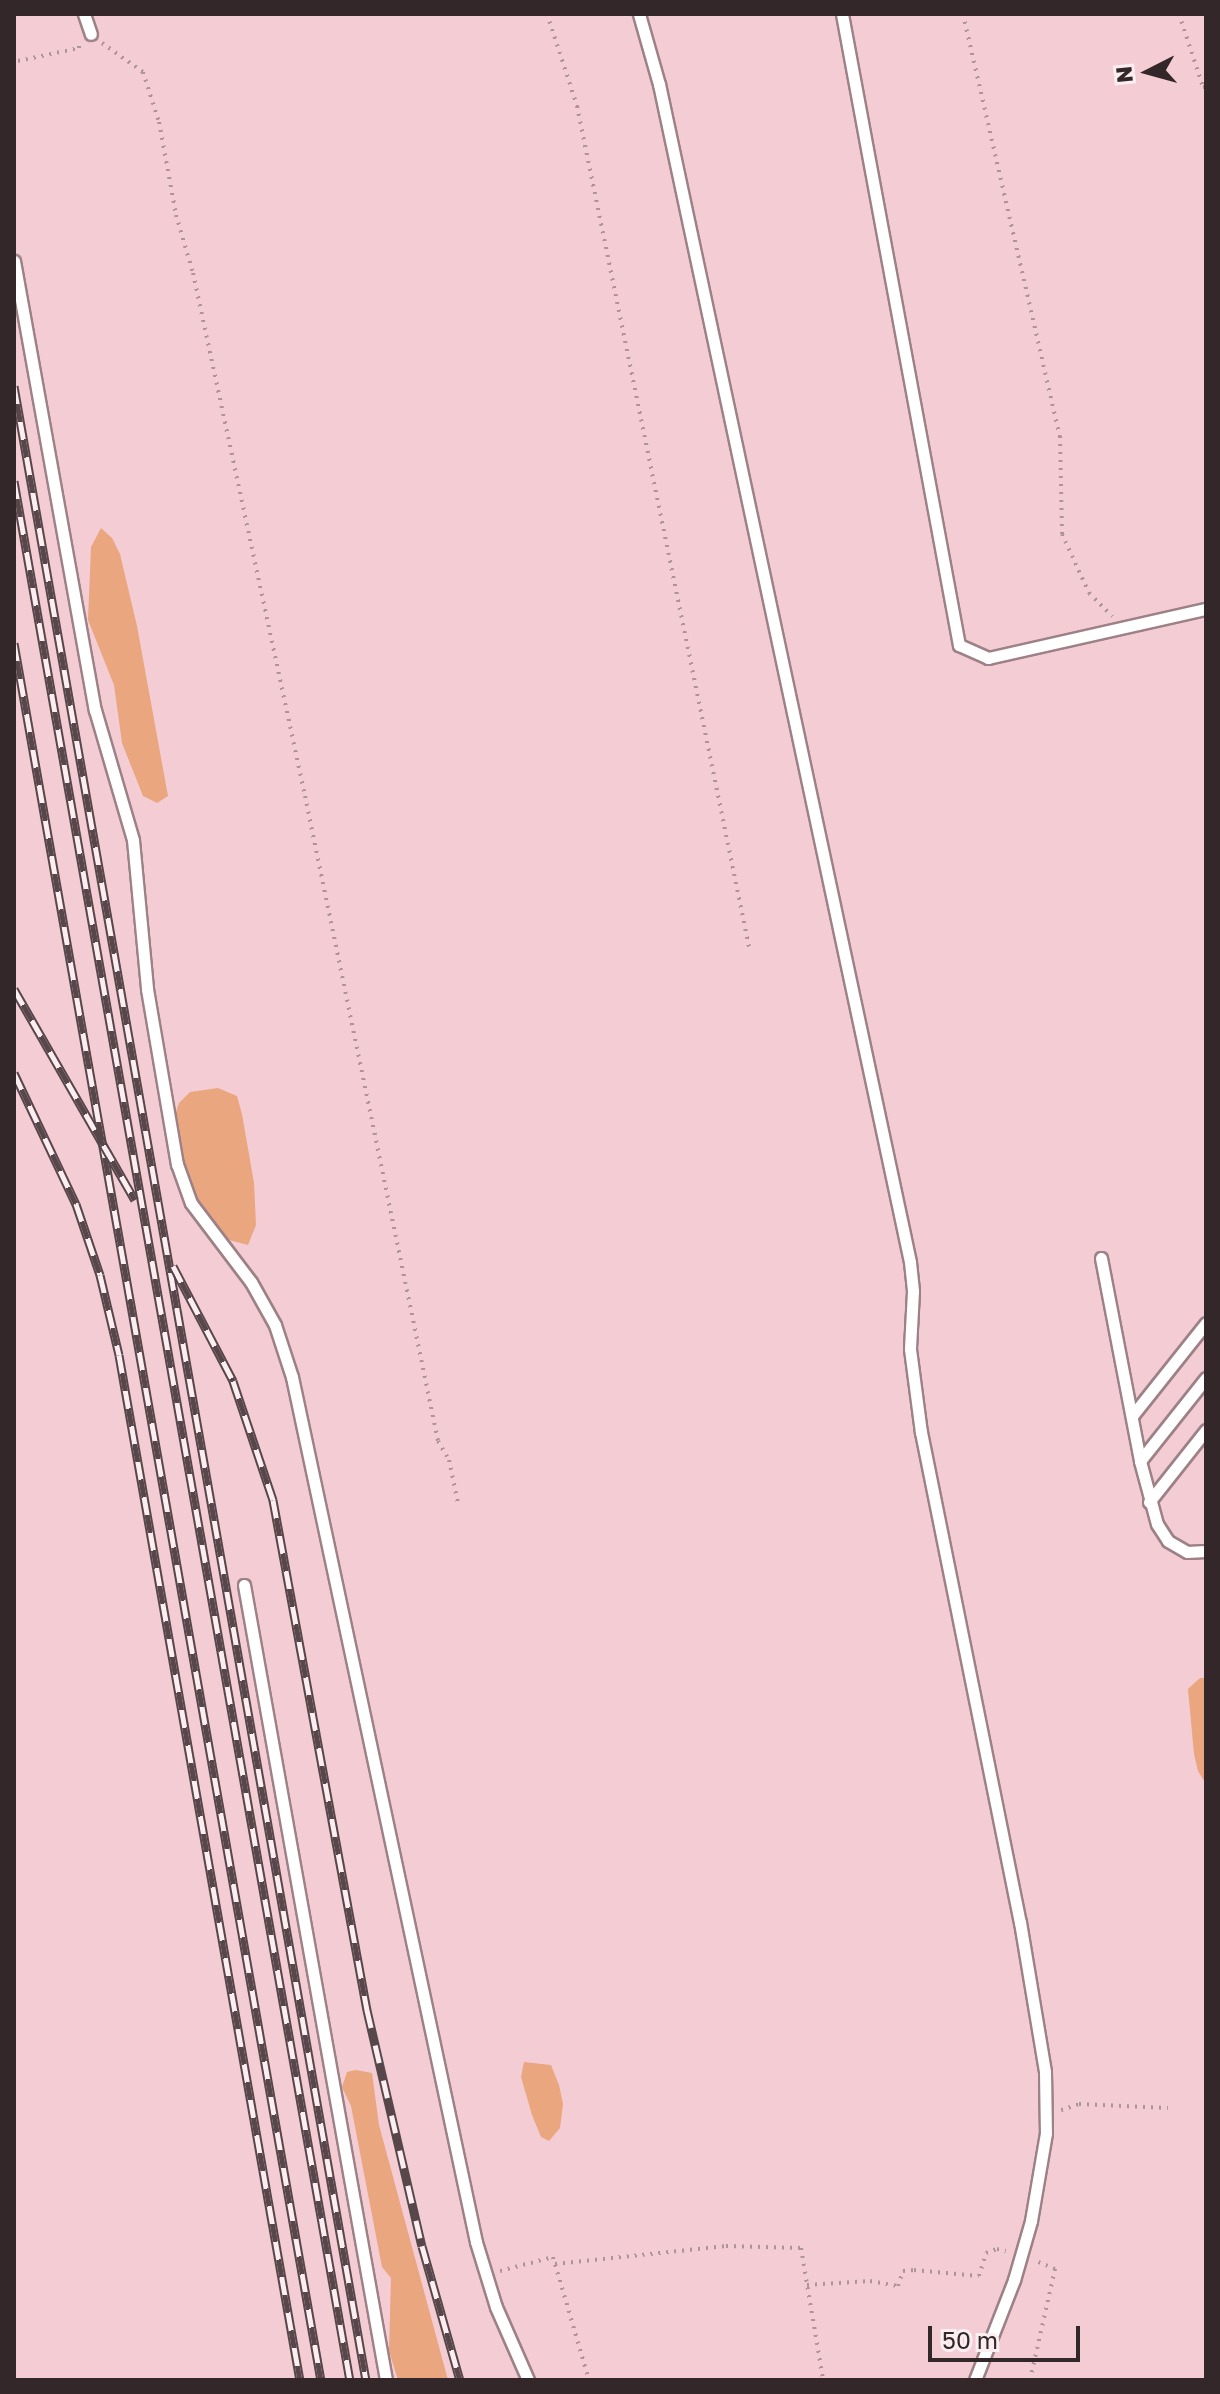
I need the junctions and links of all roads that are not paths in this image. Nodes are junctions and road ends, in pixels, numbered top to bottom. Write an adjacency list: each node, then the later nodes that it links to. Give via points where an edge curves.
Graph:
1 (84, 14): 4 (lane)
2 (639, 14): 18 (lane, via 659,84 910,1262 910,1349 921,1432 1045,2072 1047,2113 1039,2179 1022,2255)
3 (842, 14): 6 (lane, via 959,645 988,658)
4 (91, 34)
5 (14, 261): 17 (lane, via 95,710 133,840 145,975 177,1164 191,1203 251,1282 275,1325 292,1377 473,2227)
6 (1206, 609)
7 (1101, 1258): 10 (lane)
8 (1206, 1323): 10 (lane)
9 (1206, 1378): 12 (lane)
10 (1132, 1416): 12 (lane)
11 (1206, 1430): 13 (lane)
12 (1140, 1461): 13 (lane)
13 (1149, 1502): 14 (lane, via 1168,1541 1187,1552)
14 (1206, 1551)
15 (244, 1585): 16 (lane)
16 (386, 2380)
17 (528, 2380)
18 (975, 2380)

